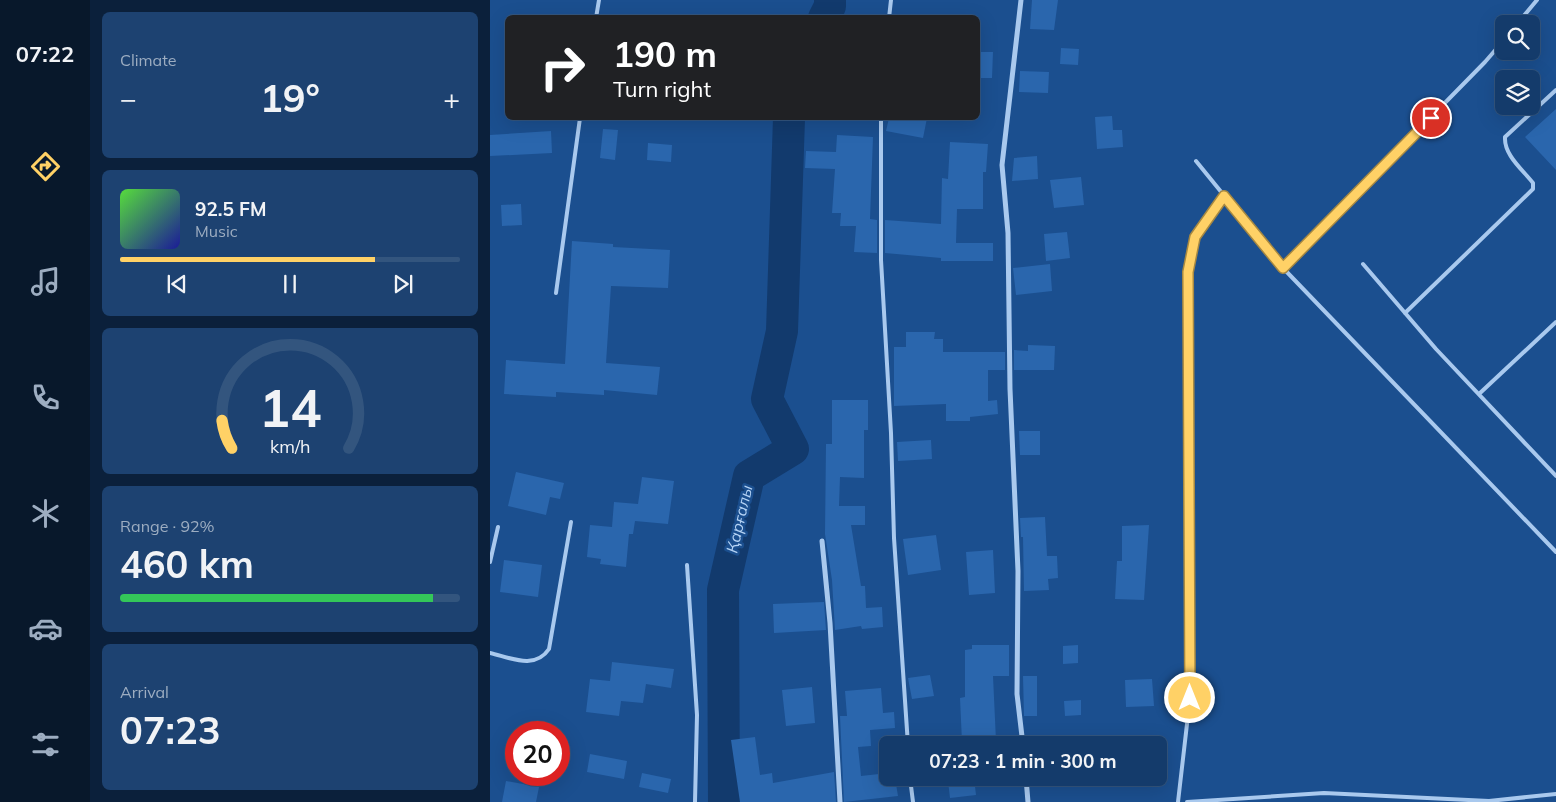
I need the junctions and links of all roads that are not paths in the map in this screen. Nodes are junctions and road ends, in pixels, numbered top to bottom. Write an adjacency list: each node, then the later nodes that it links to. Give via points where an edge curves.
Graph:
1 (599, 0): 5 (lane)
2 (891, 0): 6 (lane)
3 (1021, 0): 29 (street, via 1002,165 1008,233 1010,398 1018,571 1017,694)
4 (1537, 0): 7 (lane)
5 (596, 15)
6 (889, 15)
7 (1524, 15)
8 (1495, 50): 15 (lane)
9 (1556, 90): 17 (lane, via 1505,137 1507,152 1533,182 1533,189)
10 (580, 120): 16 (lane)
11 (881, 120): 28 (lane, via 881,260)
12 (1196, 161): 13 (lane)
13 (1224, 196): 15 (lane); 37 (lane, via 1195,237 1188,272 1190,698)
14 (1363, 264): 17 (lane)
15 (1283, 268): 24 (lane)
16 (556, 293)
17 (1405, 313): 19 (lane)
18 (1556, 322): 19 (lane)
19 (1478, 394): 20 (lane)
20 (1556, 476)
21 (571, 522): 27 (lane, via 549,649 544,656 530,662)
22 (498, 527): 25 (lane)
23 (822, 541): 34 (street)
24 (1556, 552)
25 (490, 562)
26 (687, 565): 33 (lane, via 697,715)
27 (490, 653)
28 (907, 736)
29 (1021, 736)
30 (911, 786): 35 (lane)
31 (1027, 786): 36 (street)
32 (1556, 794): 38 (lane, via 1490,802 1324,793)
33 (695, 802)
34 (840, 802)
35 (913, 802)
36 (1028, 802)
37 (1178, 802)
38 (1188, 802)

